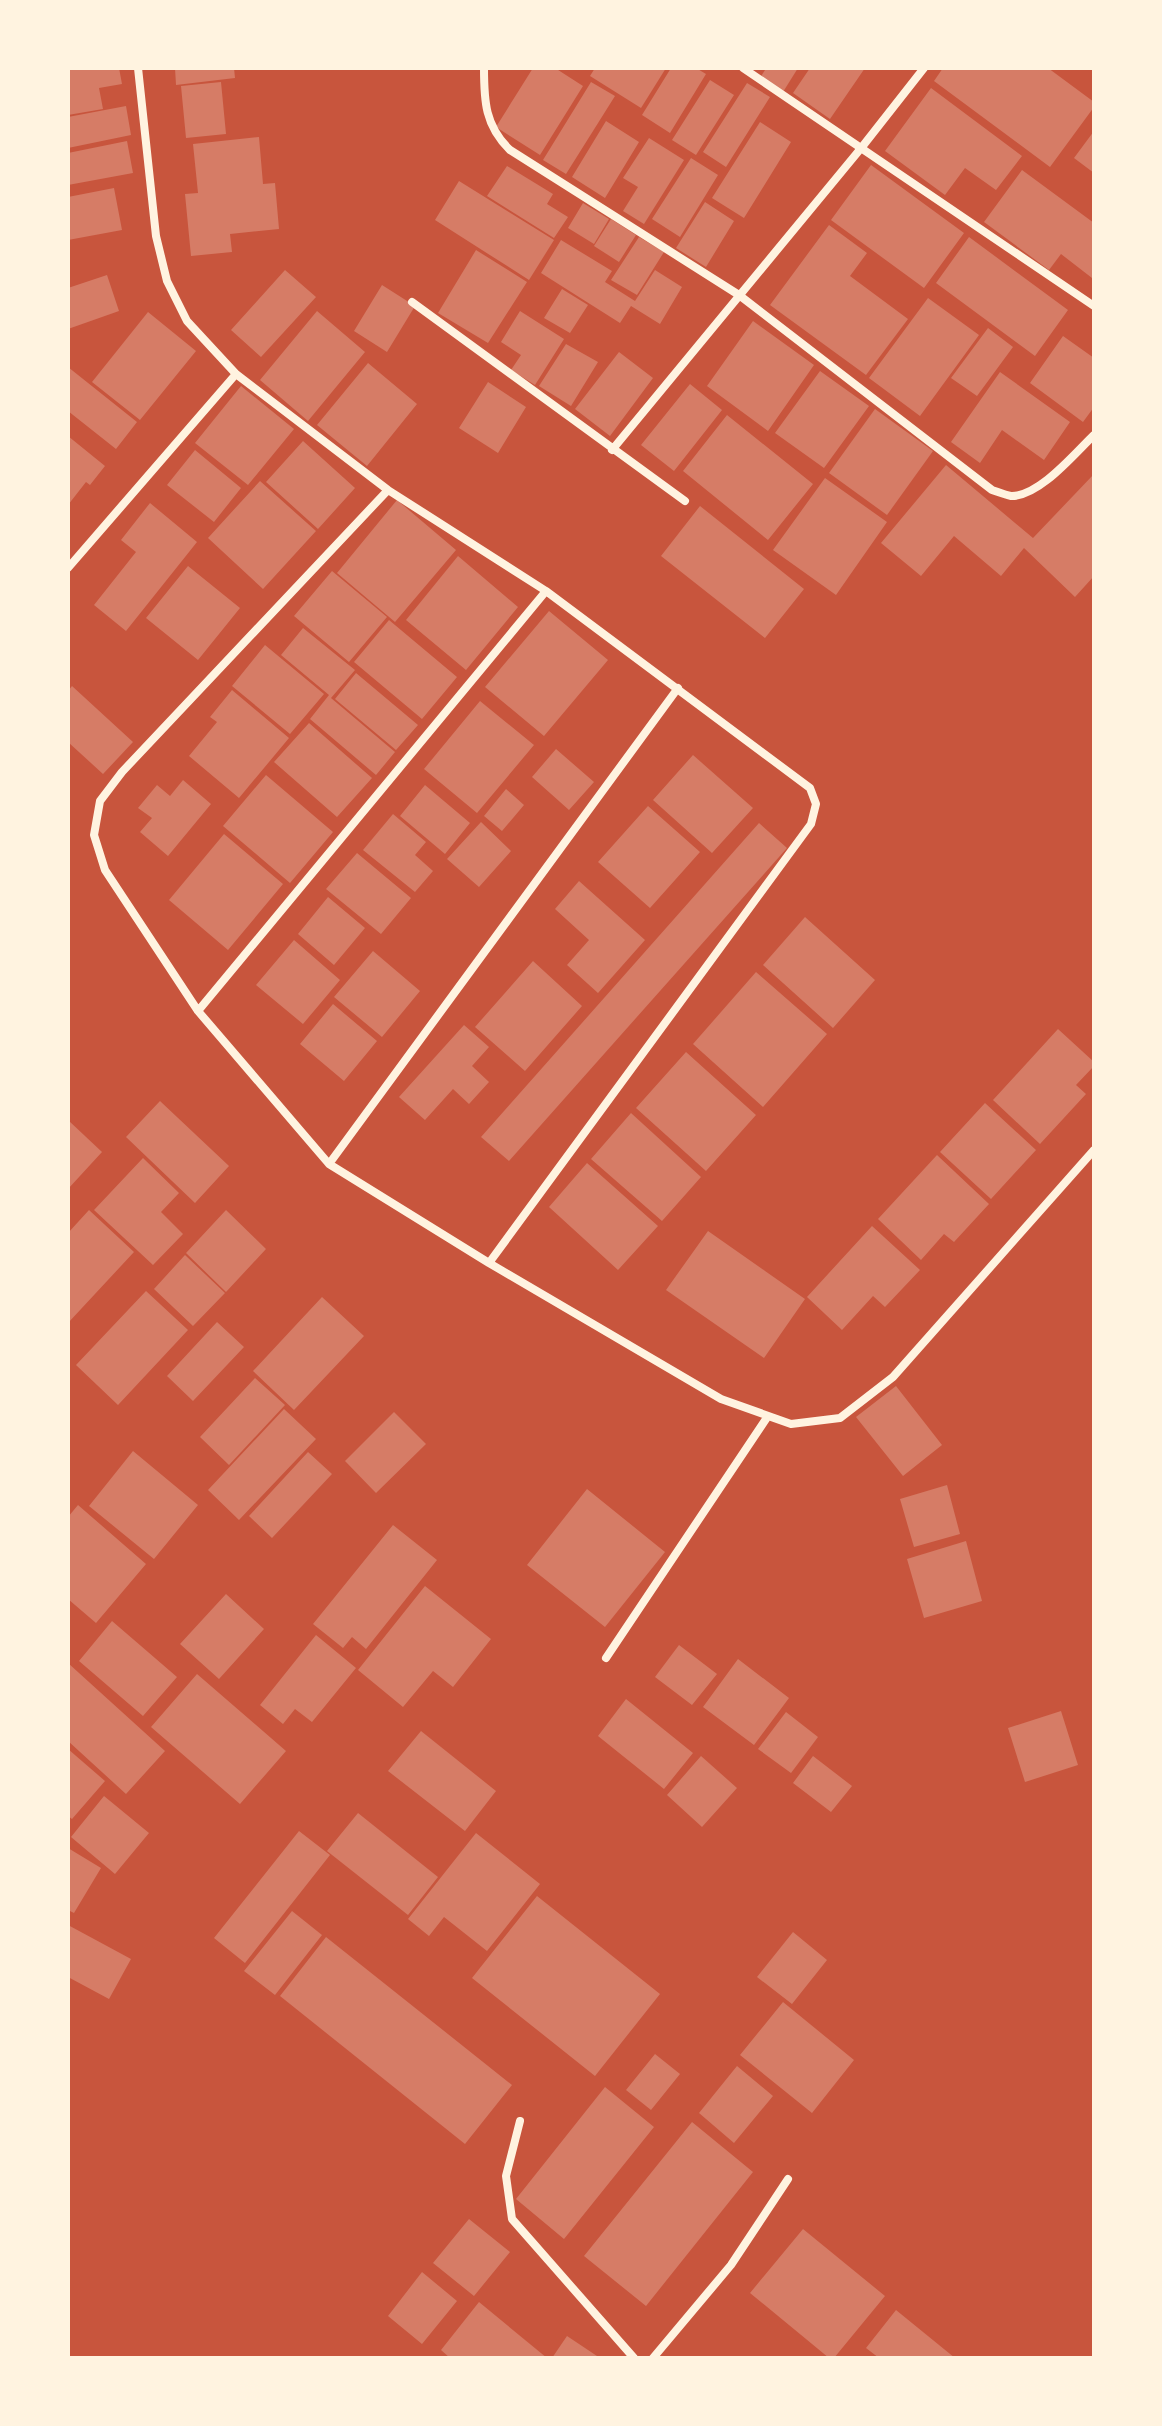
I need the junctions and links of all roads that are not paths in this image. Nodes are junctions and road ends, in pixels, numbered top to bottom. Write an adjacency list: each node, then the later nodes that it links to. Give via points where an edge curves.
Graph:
1 (138, 68): 9 (street, via 156,236 167,281 187,321)
2 (484, 68): 6 (street, via 489,123 510,150)
3 (743, 68): 5 (street)
4 (924, 68): 5 (street)
5 (862, 147): 6 (street); 8 (street)
6 (739, 295): 10 (street, via 992,490 1011,496 1026,493); 11 (street)
7 (412, 302): 11 (street)
8 (1094, 306)
9 (236, 374): 12 (street); 14 (street)
10 (1094, 435)
11 (612, 450): 13 (street)
12 (388, 490): 15 (street); 17 (street, via 100,801 94,835 105,870)
13 (685, 501)
14 (68, 568)
15 (546, 591): 16 (street); 17 (street)
16 (678, 688): 19 (street); 20 (street, via 810,788 816,804 811,824)
17 (198, 1011): 19 (street)
18 (1094, 1150): 21 (street, via 893,1377 840,1418 791,1424)
19 (329, 1164): 20 (street)
20 (489, 1263): 21 (street, via 721,1399)
21 (768, 1416): 22 (street)
22 (606, 1658)
23 (520, 2121): 25 (street, via 506,2176 512,2219)
24 (788, 2179): 26 (street, via 731,2265)
25 (634, 2358)
26 (653, 2358)

